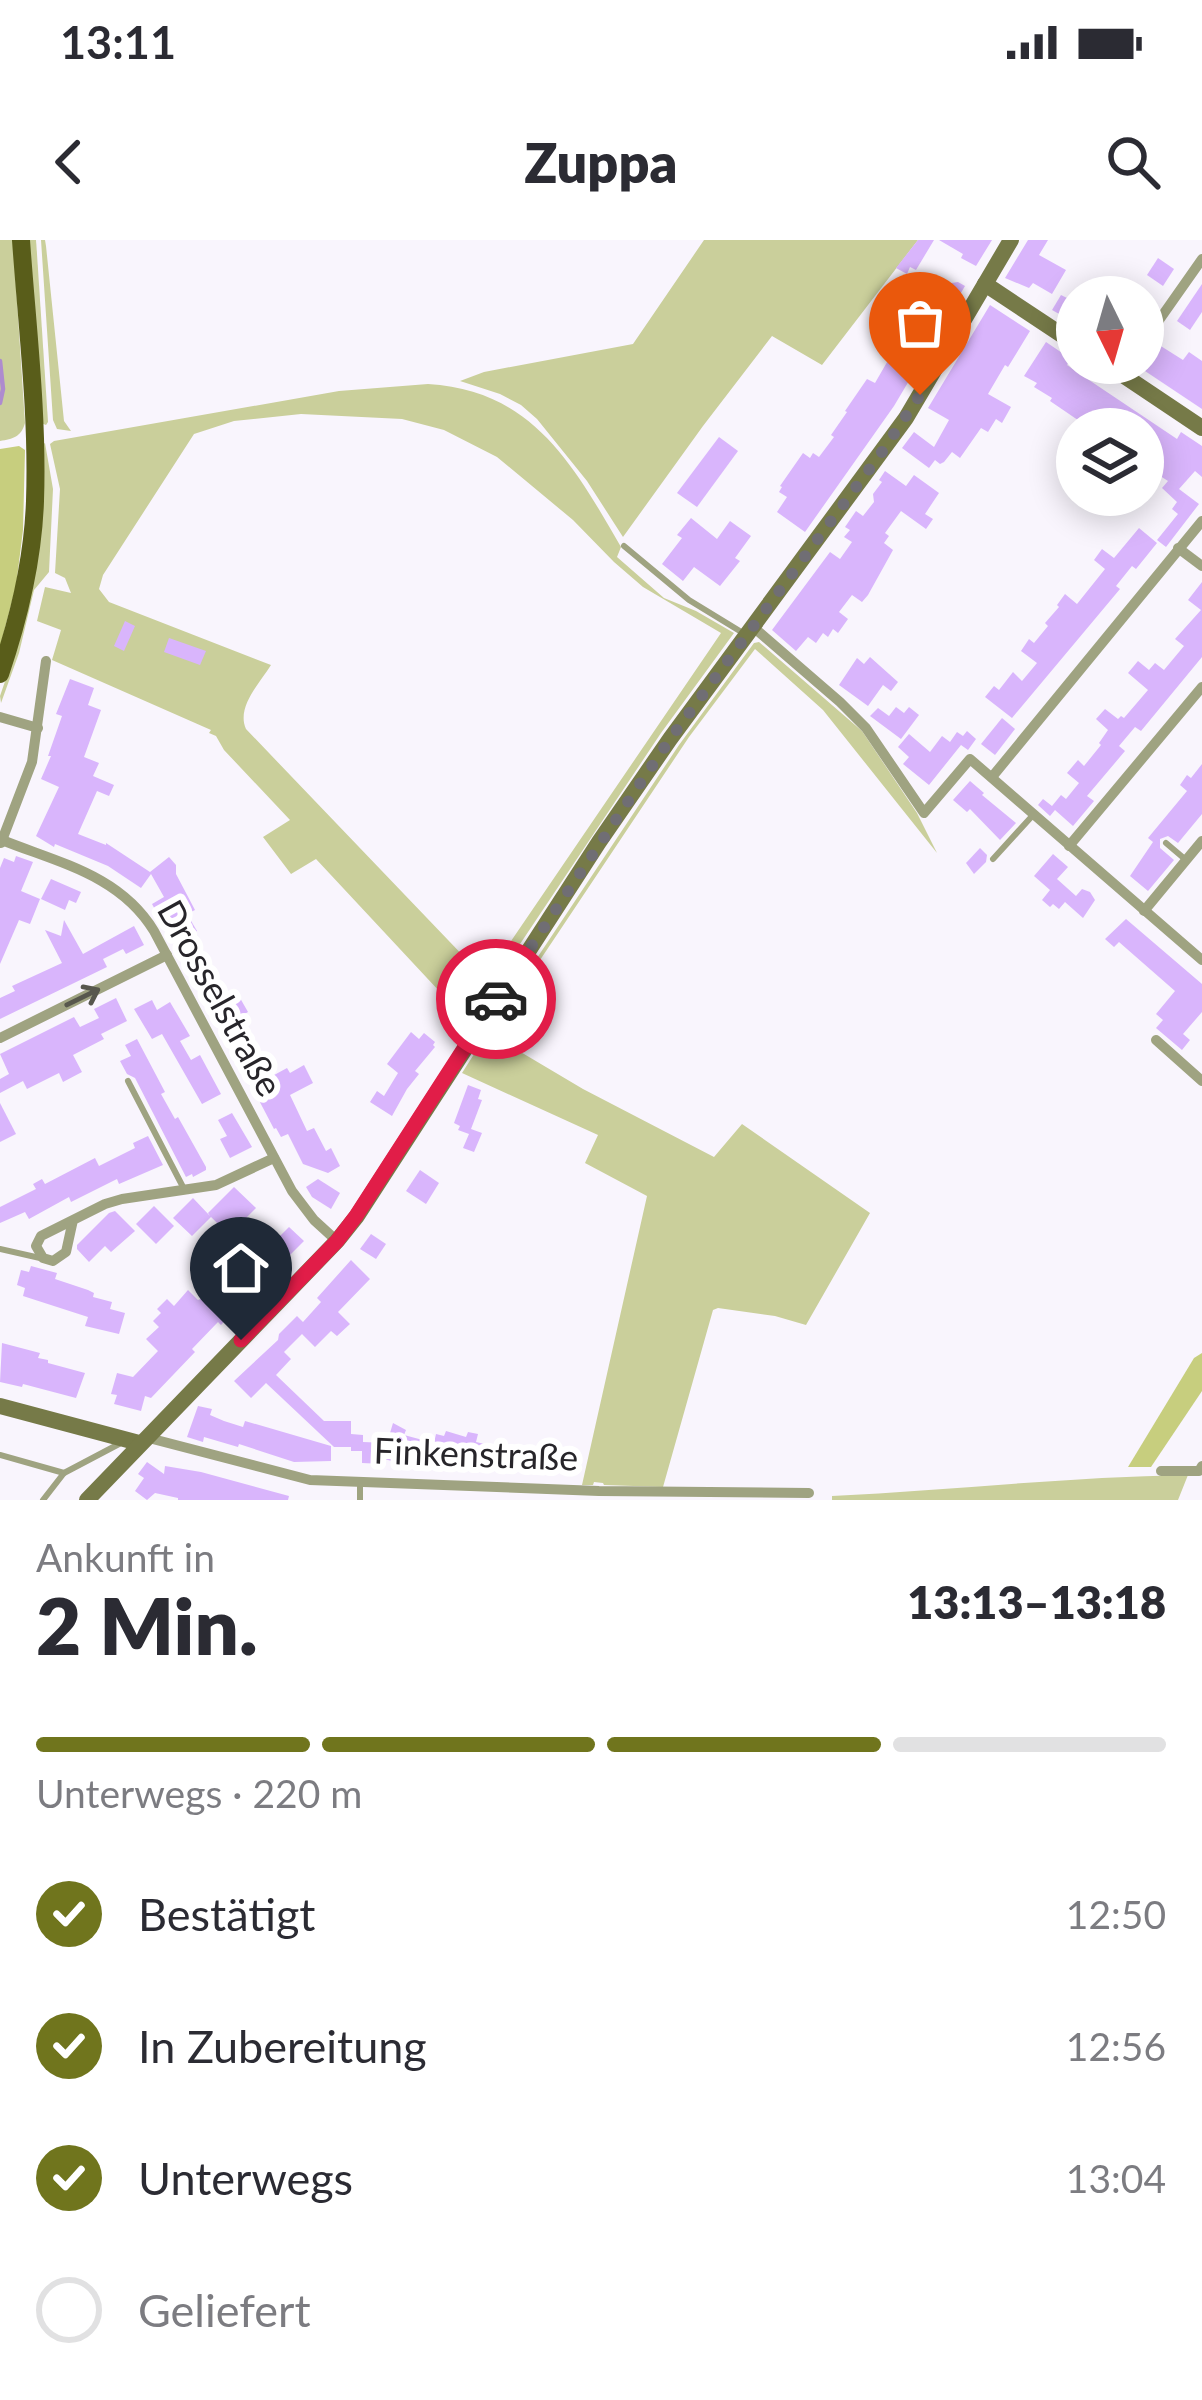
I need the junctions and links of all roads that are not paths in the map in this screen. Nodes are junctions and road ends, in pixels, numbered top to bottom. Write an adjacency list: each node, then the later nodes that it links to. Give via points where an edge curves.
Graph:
1 (21, 240): 15 (main road, via 35,503 27,574)
2 (1011, 240): 4 (main road)
3 (1202, 259): 5 (street)
4 (985, 284): 6 (main road); 13 (main road, via 906,418)
5 (1164, 313)
6 (1056, 331)
7 (1142, 384): 8 (main road)
8 (1202, 428)
9 (1202, 521): 11 (street)
10 (624, 546): 13 (lane, via 689,601)
11 (1178, 548): 12 (street); 19 (street)
12 (1202, 566)
13 (749, 631): 19 (street, via 866,728 924,813 970,759); 37 (main road, via 598,842)
14 (46, 661): 18 (street)
15 (0, 674)
16 (1202, 687): 24 (street)
17 (0, 717): 18 (street)
18 (38, 728): 22 (street)
19 (992, 777): 20 (street)
20 (1034, 814): 24 (street); 25 (lane)
21 (1202, 841): 26 (street)
22 (1, 842): 28 (street, Drosselstraße, via 113,886 145,916)
23 (1166, 843): 26 (lane)
24 (1069, 846): 27 (street)
25 (994, 859)
26 (1186, 860): 27 (street)
27 (1144, 911): 29 (street)
28 (167, 955): 30 (street, one-way to 28); 34 (street, Drosselstraße)
29 (1202, 961)
30 (0, 1038)
31 (1156, 1040): 33 (street)
32 (128, 1081): 35 (lane)
33 (1202, 1081)
34 (274, 1158): 35 (street, via 223,1183); 37 (street, Drosselstraße, via 299,1201)
35 (184, 1190): 36 (street, via 113,1201)
36 (74, 1220): 39 (street, via 66,1252); 39 (street, via 39,1238)
37 (337, 1241): 41 (main road)
38 (0, 1249): 39 (lane)
39 (43, 1258)
40 (0, 1406): 41 (main road, Finkenstraße)
41 (137, 1440): 45 (lane); 46 (street, Finkenstraße, via 292,1478); 50 (main road)
42 (0, 1455): 45 (lane)
43 (1202, 1466): 44 (street)
44 (1161, 1471)
45 (64, 1473): 49 (lane)
46 (360, 1483): 48 (street, Finkenstraße); 51 (lane)
47 (809, 1493): 48 (street, Finkenstraße)
48 (598, 1496)
49 (43, 1500)
50 (87, 1500)
51 (359, 1500)

